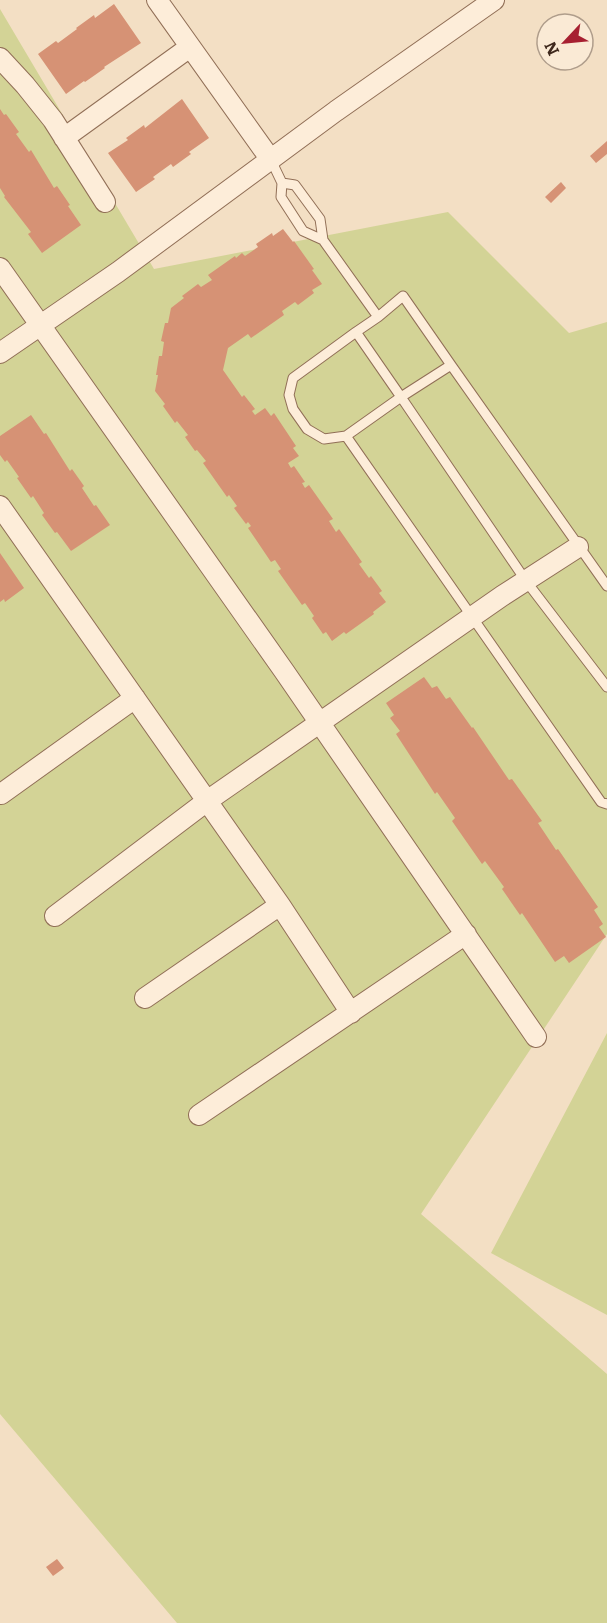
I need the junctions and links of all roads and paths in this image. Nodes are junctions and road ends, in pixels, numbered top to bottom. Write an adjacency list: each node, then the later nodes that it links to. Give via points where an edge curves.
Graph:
1 (157, 0): 3 (street)
2 (494, 0): 6 (street)
3 (190, 47): 5 (street); 6 (street)
4 (0, 58): 5 (street)
5 (64, 138): 8 (street)
6 (271, 160): 7 (lane); 12 (street)
7 (282, 183): 9 (lane, via 281,197 303,231); 9 (lane, via 295,185 320,219)
8 (105, 202)
9 (322, 240): 11 (lane)
10 (0, 268): 12 (street)
11 (378, 317): 13 (lane); 15 (lane, via 403,296)
12 (40, 326): 14 (street); 25 (street)
13 (356, 332): 16 (lane); 17 (lane, via 293,378 289,396 307,429 324,439)
14 (0, 353)
15 (451, 365): 16 (lane); 19 (lane)
16 (401, 398): 17 (lane); 20 (lane)
17 (346, 436): 22 (lane)
18 (0, 506): 24 (street)
19 (578, 547): 20 (street); 21 (lane)
20 (526, 581): 22 (street); 23 (lane)
21 (607, 586)
22 (472, 618): 25 (street); 28 (lane, via 601,801)
23 (607, 687)
24 (135, 698): 26 (street); 27 (street)
25 (320, 723): 27 (street); 31 (street)
26 (1, 794)
27 (207, 801): 29 (street); 30 (street)
28 (607, 804)
29 (280, 905): 32 (street); 33 (street)
30 (55, 916)
31 (466, 934): 33 (street); 34 (street)
32 (145, 998)
33 (351, 1013): 35 (street)
34 (536, 1037)
35 (199, 1116)

